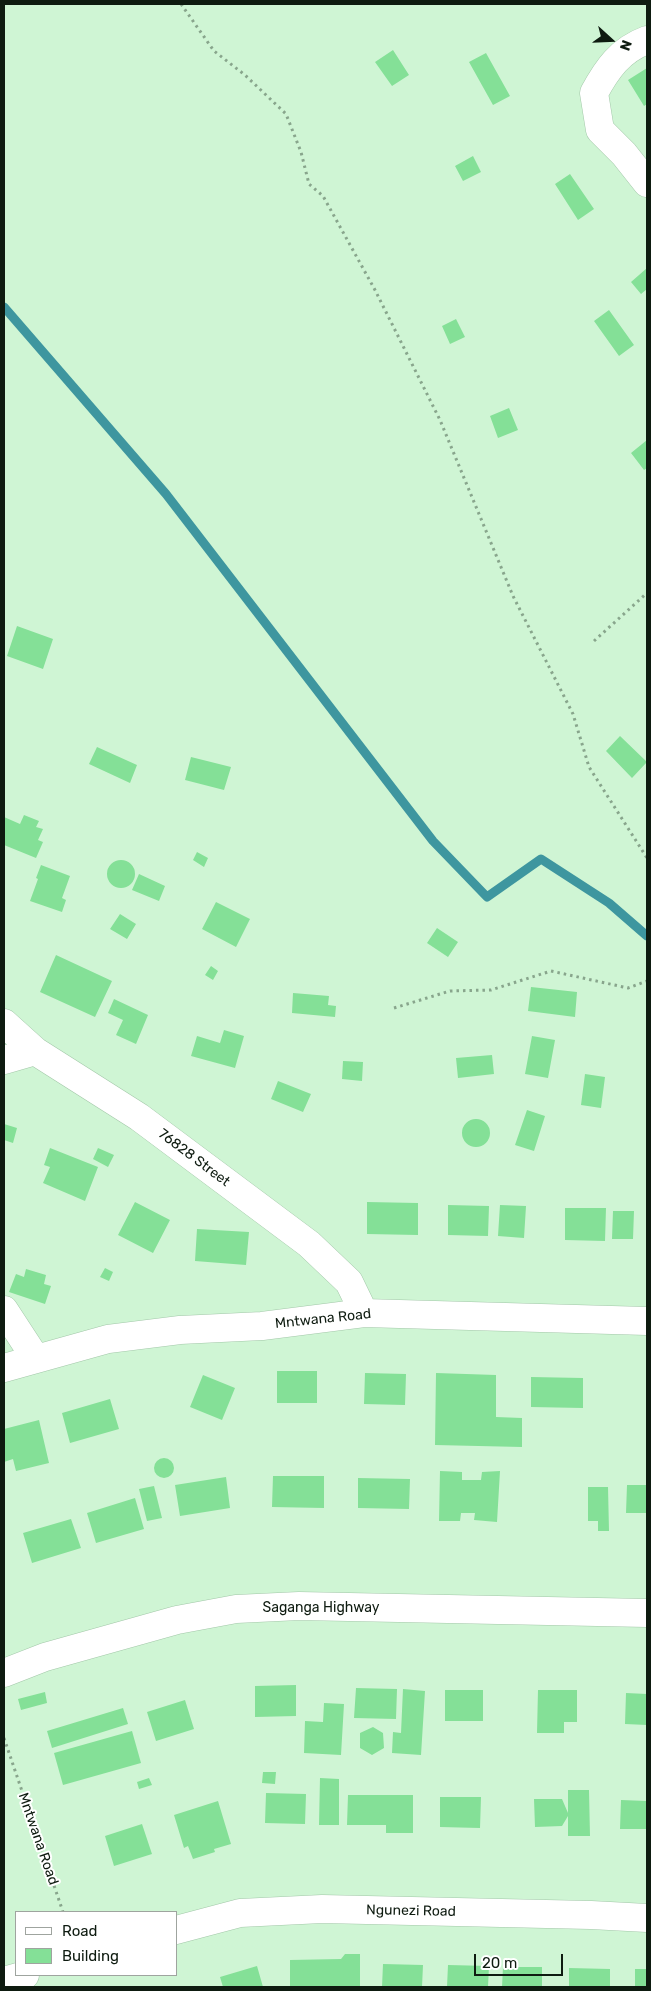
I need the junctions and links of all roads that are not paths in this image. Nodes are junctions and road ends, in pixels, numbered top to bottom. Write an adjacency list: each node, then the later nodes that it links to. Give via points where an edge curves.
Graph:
1 (647, 40): 2 (street, via 635,44 609,66 594,93 600,130)
2 (647, 183)
3 (4, 1023): 4 (street, 76828 Street)
4 (35, 1051): 5 (street); 6 (street, 76828 Street, via 139,1117 309,1244 349,1282)
5 (4, 1060)
6 (364, 1313): 8 (street, Mntwana Road); 9 (street, Mntwana Road, via 262,1326 180,1330 108,1339)
7 (5, 1315): 9 (street)
8 (647, 1321)
9 (36, 1359): 10 (street, Mntwana Road)
10 (4, 1368)
11 (647, 1613): 12 (street, Saganga Highway, via 299,1606 236,1609 177,1620)
12 (4, 1673)
13 (647, 1918): 14 (street, Ngunezi Road, via 322,1909 240,1913)
14 (178, 1929)
15 (22, 1976): 16 (street)
16 (4, 1981)

